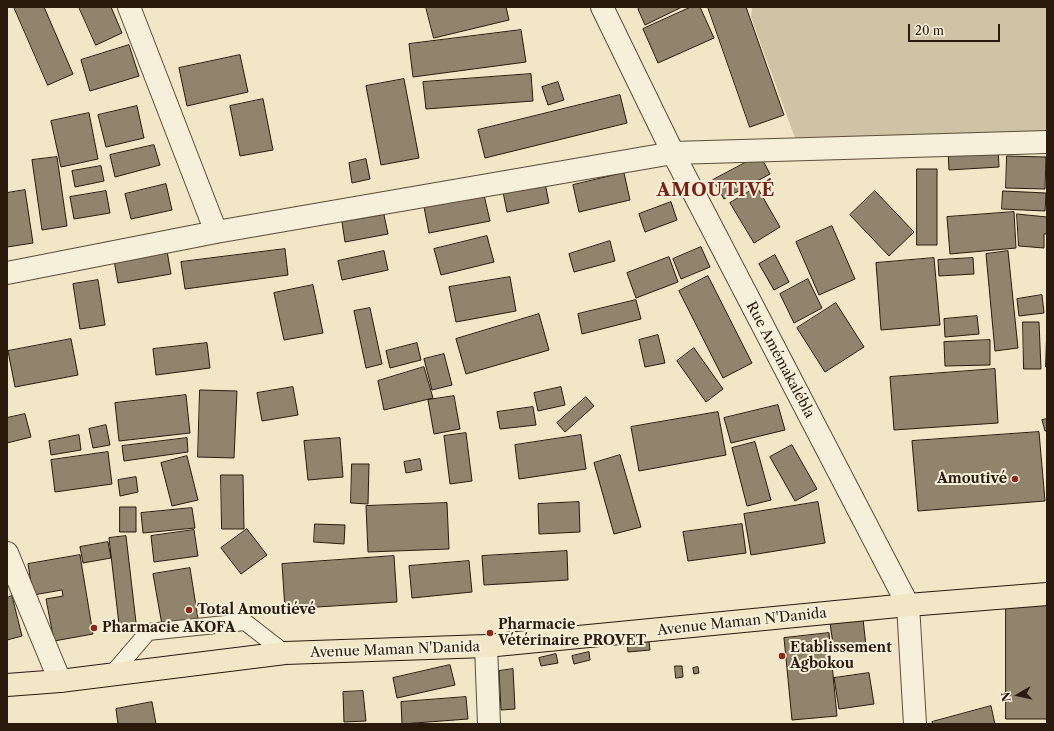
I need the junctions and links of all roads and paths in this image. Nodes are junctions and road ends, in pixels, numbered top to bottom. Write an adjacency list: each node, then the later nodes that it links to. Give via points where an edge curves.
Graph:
1 (129, 7): 5 (street)
2 (602, 7): 4 (street, Rue Amémakalébla)
3 (1047, 142): 4 (street)
4 (673, 154): 5 (street); 9 (street, Rue Amémakalébla)
5 (216, 232): 6 (street)
6 (7, 273)
7 (7, 553): 13 (street)
8 (1047, 594): 9 (highway, Avenue Maman N'Danida)
9 (908, 605): 10 (highway, Avenue Maman N'Danida); 16 (street, Rue Amémakalébla)
10 (486, 646): 11 (highway, Avenue Maman N'Danida); 15 (street)
11 (285, 653): 12 (highway, Avenue Maman N'Danida); 12 (lane, via 245,622 148,632)
12 (112, 674): 13 (highway, Avenue Maman N'Danida)
13 (60, 681): 14 (highway, Avenue Maman N'Danida)
14 (7, 685)
15 (489, 724)
16 (915, 724)

